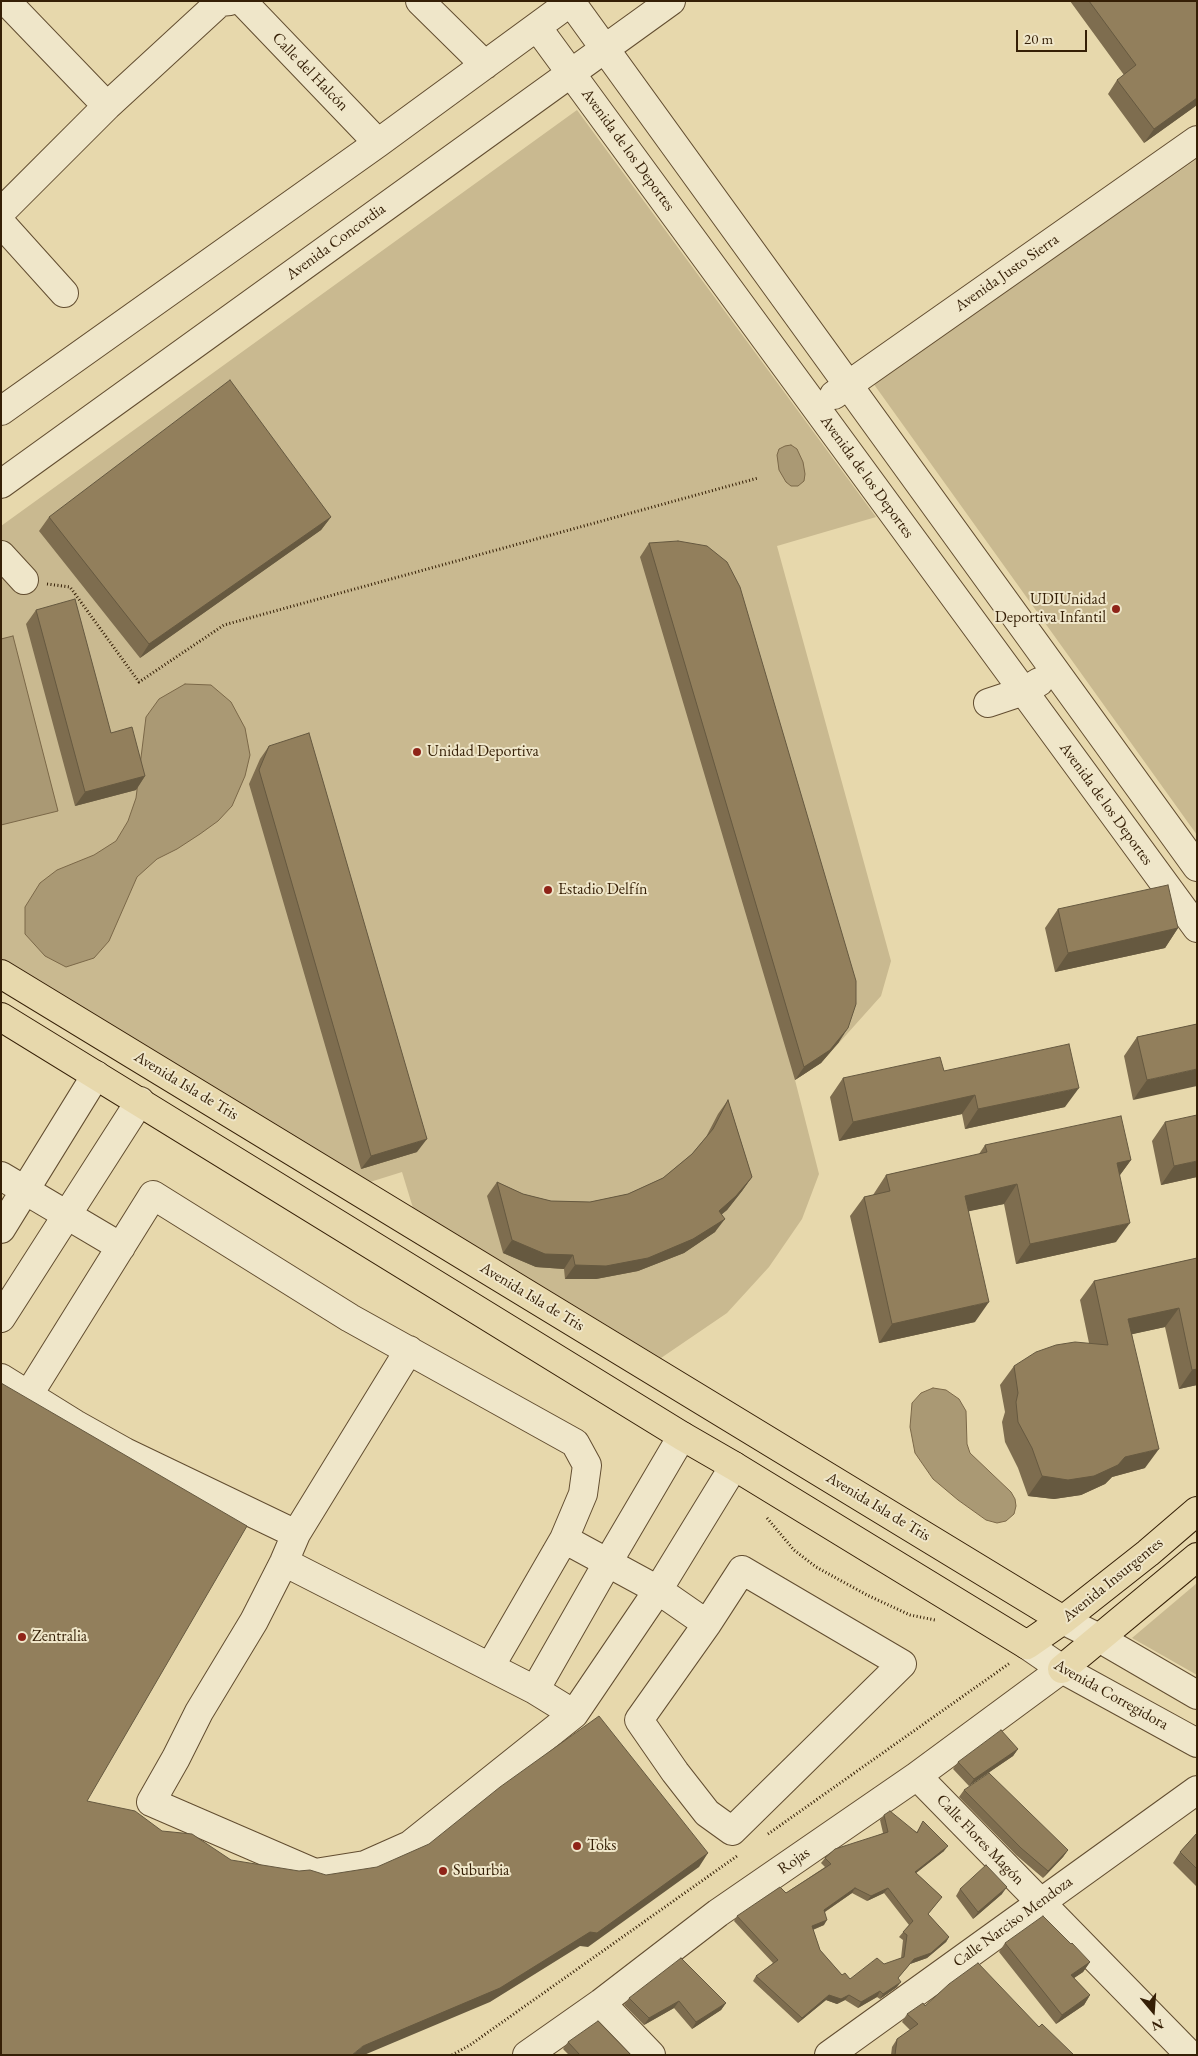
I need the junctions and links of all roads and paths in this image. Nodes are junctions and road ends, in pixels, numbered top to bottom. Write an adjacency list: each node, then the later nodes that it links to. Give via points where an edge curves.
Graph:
1 (6, 1): 10 (street)
2 (420, 1): 8 (street)
3 (671, 1): 7 (street, Avenida Concordia)
4 (228, 2): 10 (street); 12 (street, Calle del Halcón)
5 (572, 2): 6 (street); 7 (street)
6 (537, 27): 8 (street); 9 (street, Avenida de los Deportes)
7 (605, 49): 9 (street, Avenida Concordia); 16 (street)
8 (484, 65): 12 (street)
9 (572, 73): 17 (street, Avenida de los Deportes); 20 (street, Avenida Concordia)
10 (107, 106): 13 (street)
11 (1197, 140): 16 (street, Avenida Justo Sierra)
12 (378, 143): 18 (street)
13 (1, 212)
14 (1, 223): 15 (street)
15 (64, 293)
16 (848, 385): 17 (street, Avenida Justo Sierra); 23 (street)
17 (816, 407): 24 (street, Avenida de los Deportes)
18 (1, 411)
19 (758, 478): 22 (path, via 224,625 139,682 70,587)
20 (1, 484)
21 (1, 555): 22 (street)
22 (24, 580)
23 (1055, 671): 24 (street); 26 (street)
24 (1024, 691): 25 (street); 27 (street, Avenida de los Deportes)
25 (988, 703)
26 (1197, 867)
27 (1197, 928)
28 (1, 974): 51 (main road, Avenida Isla de Tris)
29 (1, 1017): 30 (main road)
30 (96, 1075): 31 (main road); 33 (street)
31 (140, 1101): 34 (street); 41 (main road)
32 (1, 1176): 33 (street)
33 (25, 1190): 34 (street); 35 (street)
34 (67, 1216): 36 (street); 37 (street)
35 (1, 1230)
36 (121, 1246): 38 (street, via 153,1195 350,1318); 40 (street)
37 (1, 1318)
38 (409, 1350): 45 (street); 46 (street, via 575,1443 587,1465 583,1494)
39 (1, 1378): 40 (street)
40 (29, 1394): 45 (street, via 125,1452)
41 (682, 1436): 42 (main road); 49 (street)
42 (734, 1466): 50 (street); 55 (main road)
43 (1197, 1511): 51 (main road, Avenida Insurgentes)
44 (763, 1512): 52 (path, via 794,1550 816,1567 910,1614)
45 (296, 1534): 48 (street)
46 (564, 1539): 49 (street); 56 (street)
47 (1197, 1557): 54 (main road)
48 (284, 1562): 56 (street); 60 (street, via 254,1621 198,1712 151,1802 315,1873 365,1864 410,1845)
49 (608, 1562): 50 (street); 58 (street)
50 (658, 1590): 53 (street); 60 (street)
51 (1063, 1620): 54 (street); 55 (main road, Avenida Insurgentes)
52 (938, 1621)
53 (707, 1624): 53 (street, via 639,1720 707,1813 732,1831 902,1664 742,1570)
54 (1099, 1638): 57 (main road); 59 (street)
55 (1027, 1645): 57 (street, Avenida Corregidora)
56 (490, 1667): 58 (street)
57 (1062, 1669): 61 (street, Avenida Corregidora); 62 (street, Rojas)
58 (536, 1690): 60 (street)
59 (1197, 1696)
60 (574, 1714)
61 (1197, 1743)
62 (917, 1776): 64 (street, Calle Flores Magón); 65 (street, Rojas, via 718,1913)
63 (1197, 1790): 64 (street, Calle Narciso Mendoza)
64 (1040, 1903): 68 (street, Calle Narciso Mendoza); 69 (street, Calle Flores Magón)
65 (601, 2003): 66 (street, Rojas); 67 (street)
66 (527, 2055)
67 (651, 2055)
68 (828, 2055)
69 (1190, 2055)

